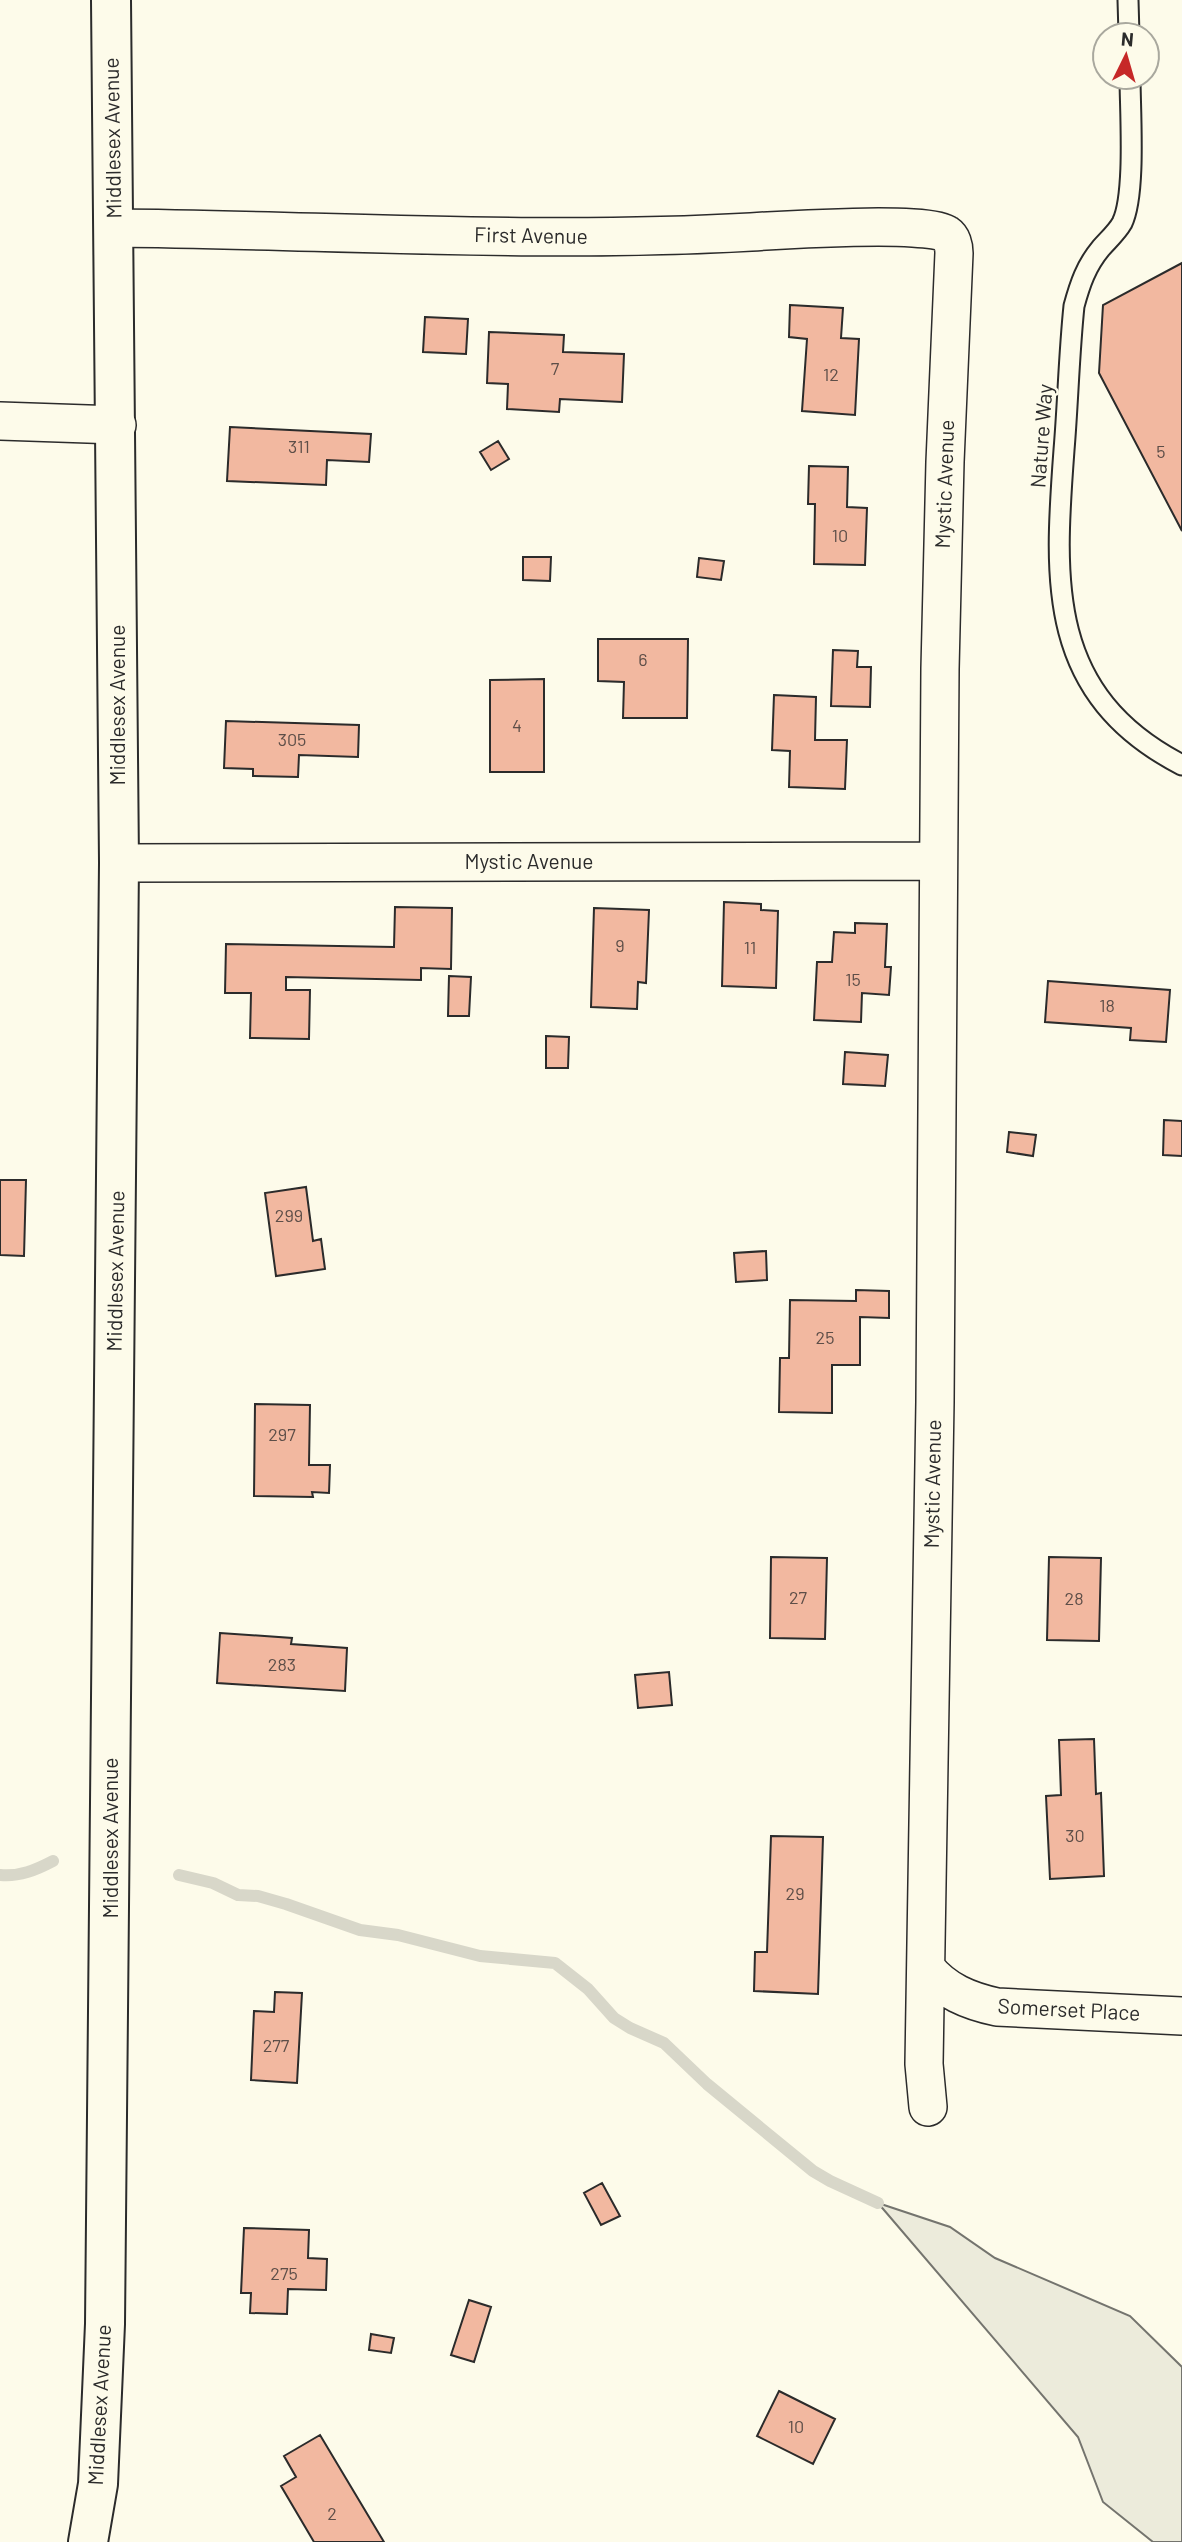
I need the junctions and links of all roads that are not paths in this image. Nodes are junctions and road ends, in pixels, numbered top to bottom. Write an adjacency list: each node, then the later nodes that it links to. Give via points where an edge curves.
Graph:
1 (111, 0): 5 (main road, Middlesex Avenue)
2 (1128, 0): 3 (lane)
3 (1129, 21)
4 (1130, 91): 9 (lane, Nature Way, via 1126,209 1122,223 1080,281 1072,329 1059,541 1064,617 1073,649 1099,699 1141,741)
5 (114, 228): 6 (street, First Avenue, via 565,238 879,228); 8 (main road, Middlesex Avenue)
6 (947, 234): 10 (street, Mystic Avenue, via 954,253 941,600)
7 (0, 421): 8 (street)
8 (117, 425): 11 (main road, Middlesex Avenue)
9 (1182, 765)
10 (938, 861): 11 (street, Mystic Avenue); 12 (street, Mystic Avenue)
11 (120, 863): 15 (main road, Middlesex Avenue, via 107,2213 102,2422)
12 (926, 1968): 13 (street, Somerset Place, via 948,1990 981,2004); 14 (street, Mystic Avenue)
13 (1182, 2017)
14 (928, 2107)
15 (88, 2542)

